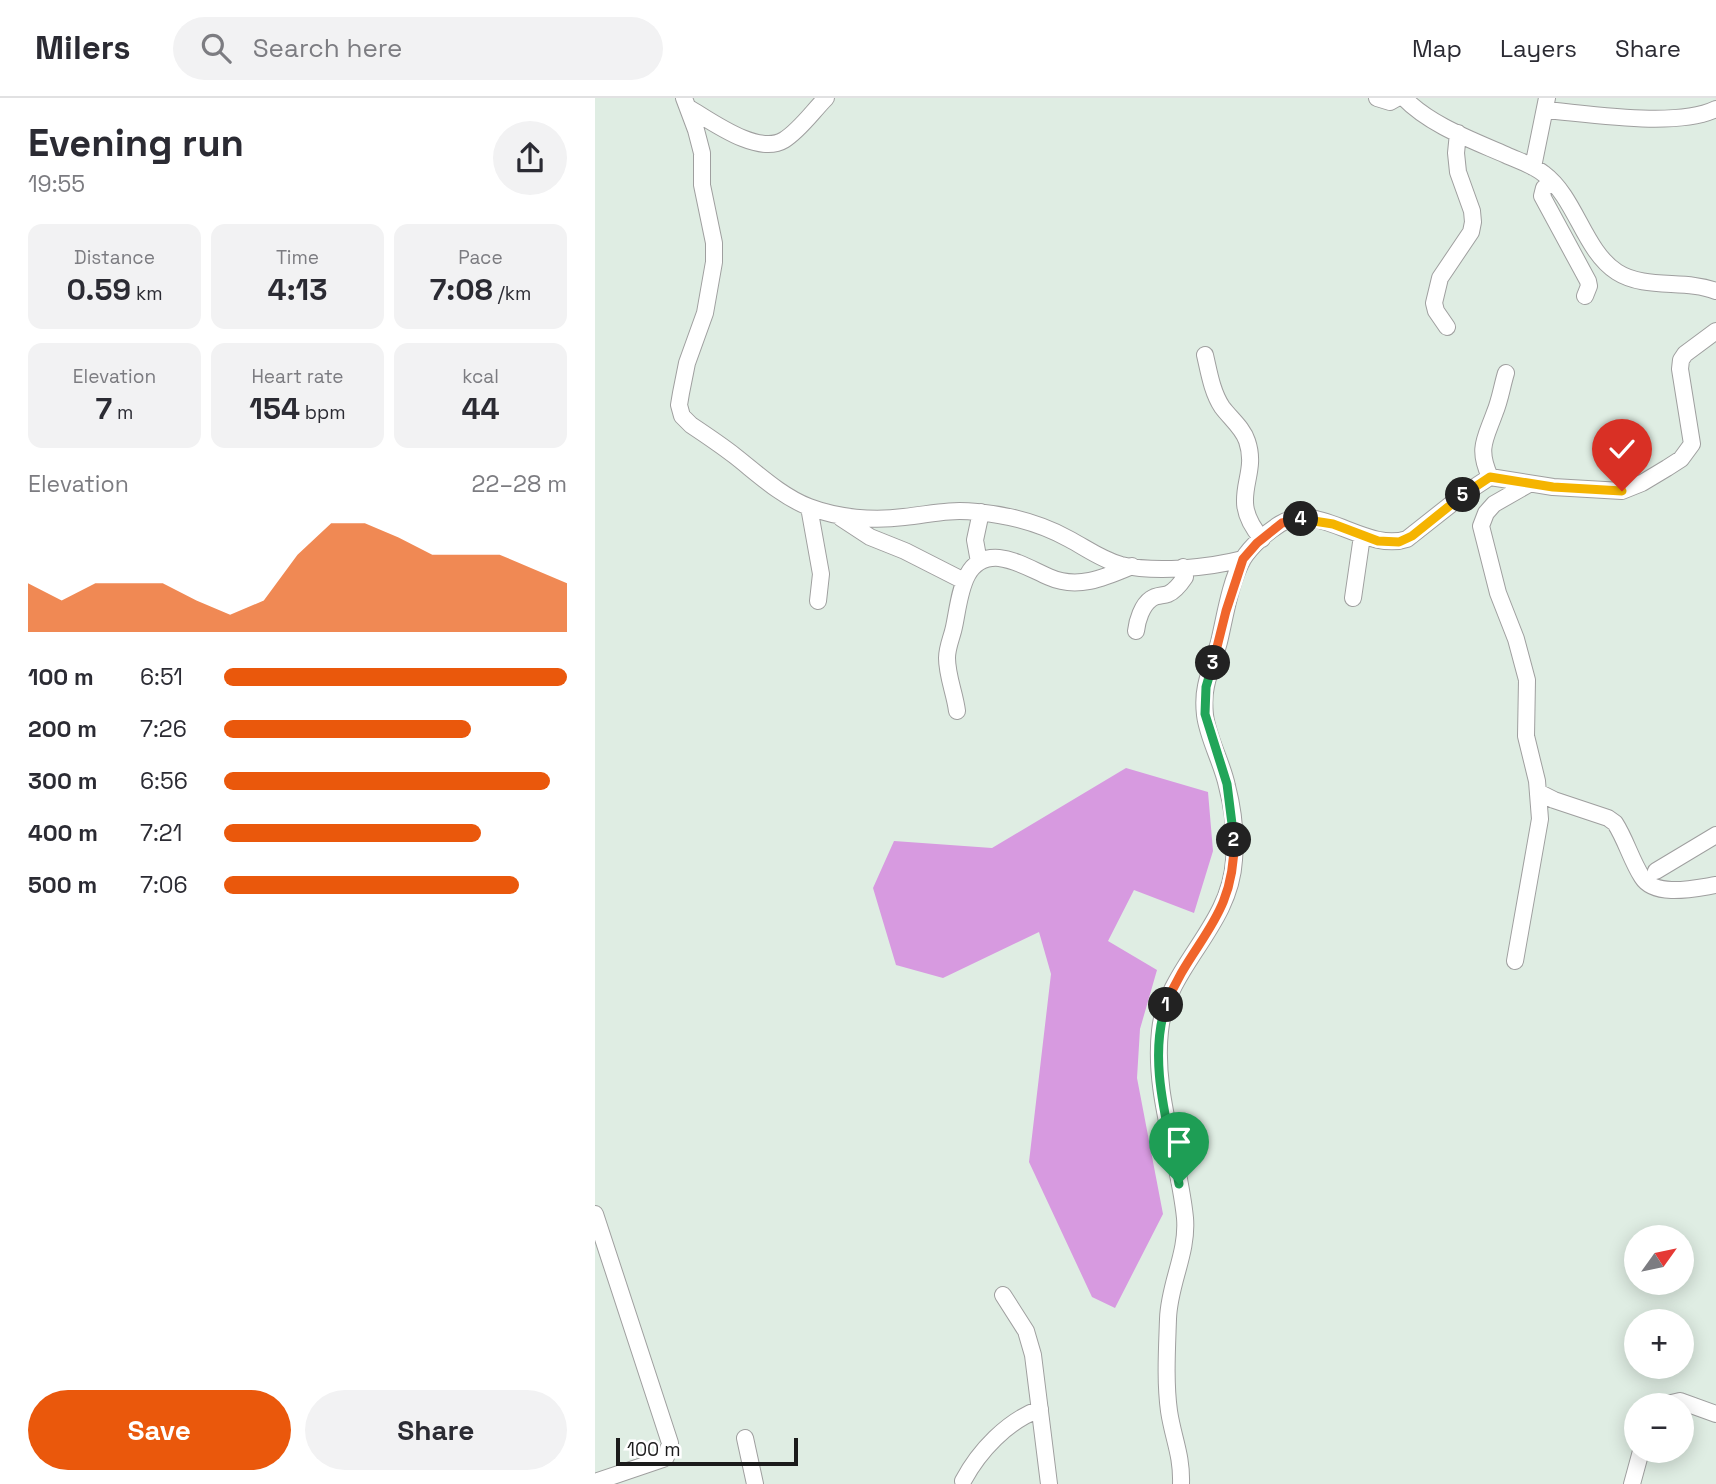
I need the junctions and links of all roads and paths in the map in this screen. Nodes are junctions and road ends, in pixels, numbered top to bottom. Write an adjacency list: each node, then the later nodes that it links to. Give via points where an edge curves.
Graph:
1 (826, 98): 5 (street, via 775,144 730,132)
2 (1377, 98): 3 (street, via 1390,102)
3 (1397, 98)
4 (1403, 98): 8 (street)
5 (687, 103): 19 (street, via 702,153 702,185 715,262 705,313 684,376 682,416 786,495)
6 (1546, 104): 7 (street, via 1678,120); 9 (street)
7 (1716, 109)
8 (1458, 133): 9 (street); 13 (street, via 1458,172 1473,222 1437,290 1436,312)
9 (1533, 167): 10 (street)
10 (1553, 182): 11 (street, via 1601,258 1618,273); 12 (street, via 1542,196 1588,281)
11 (1716, 291)
12 (1585, 296)
13 (1447, 327)
14 (1716, 331): 18 (street, via 1681,360 1692,438 1681,459 1622,491)
15 (1205, 355): 23 (street, via 1220,404 1248,443 1245,513)
16 (1506, 373): 17 (street, via 1482,446)
17 (1490, 477): 18 (street); 22 (street, via 1407,539 1387,542)
18 (1529, 484): 33 (street, via 1494,504 1482,526 1527,680 1526,736)
19 (809, 507): 21 (street); 30 (street, via 821,574)
20 (981, 512): 21 (street, via 940,510 868,520); 25 (street, via 975,540); 26 (street, via 1028,522 1069,538 1100,557)
21 (833, 513): 28 (street, via 870,537)
22 (1362, 536): 23 (street, via 1333,524 1298,519 1282,523); 29 (street)
23 (1262, 539): 24 (street)
24 (1243, 559): 27 (street); 49 (street, via 1205,701 1233,820 1232,878 1218,916 1173,989 1160,1028 1159,1072 1185,1221 1168,1322 1169,1411 1179,1449)
25 (979, 562): 26 (street, via 1008,560 1073,582 1097,581); 28 (street)
26 (1132, 566): 27 (street)
27 (1183, 567): 31 (street, via 1185,577 1168,594 1147,602)
28 (964, 582): 32 (street, via 947,654)
29 (1353, 598)
30 (818, 601)
31 (1136, 631)
32 (957, 711)
33 (1538, 792): 36 (street, via 1615,822 1641,875 1651,885 1671,889); 37 (street, via 1537,846)
34 (1716, 835): 35 (street)
35 (1656, 871)
36 (1716, 885)
37 (1515, 961)
38 (595, 1214): 46 (street, via 670,1443 663,1459)
39 (1003, 1295): 41 (street, via 1029,1342)
40 (1694, 1406): 42 (street)
41 (1039, 1409): 45 (street, via 1008,1427 970,1467); 47 (street)
42 (1716, 1414)
43 (745, 1438): 48 (street)
44 (1638, 1463): 50 (street)
45 (963, 1481)
46 (595, 1482)
47 (1044, 1482)
48 (755, 1484)
49 (1181, 1484)
50 (1632, 1484)

